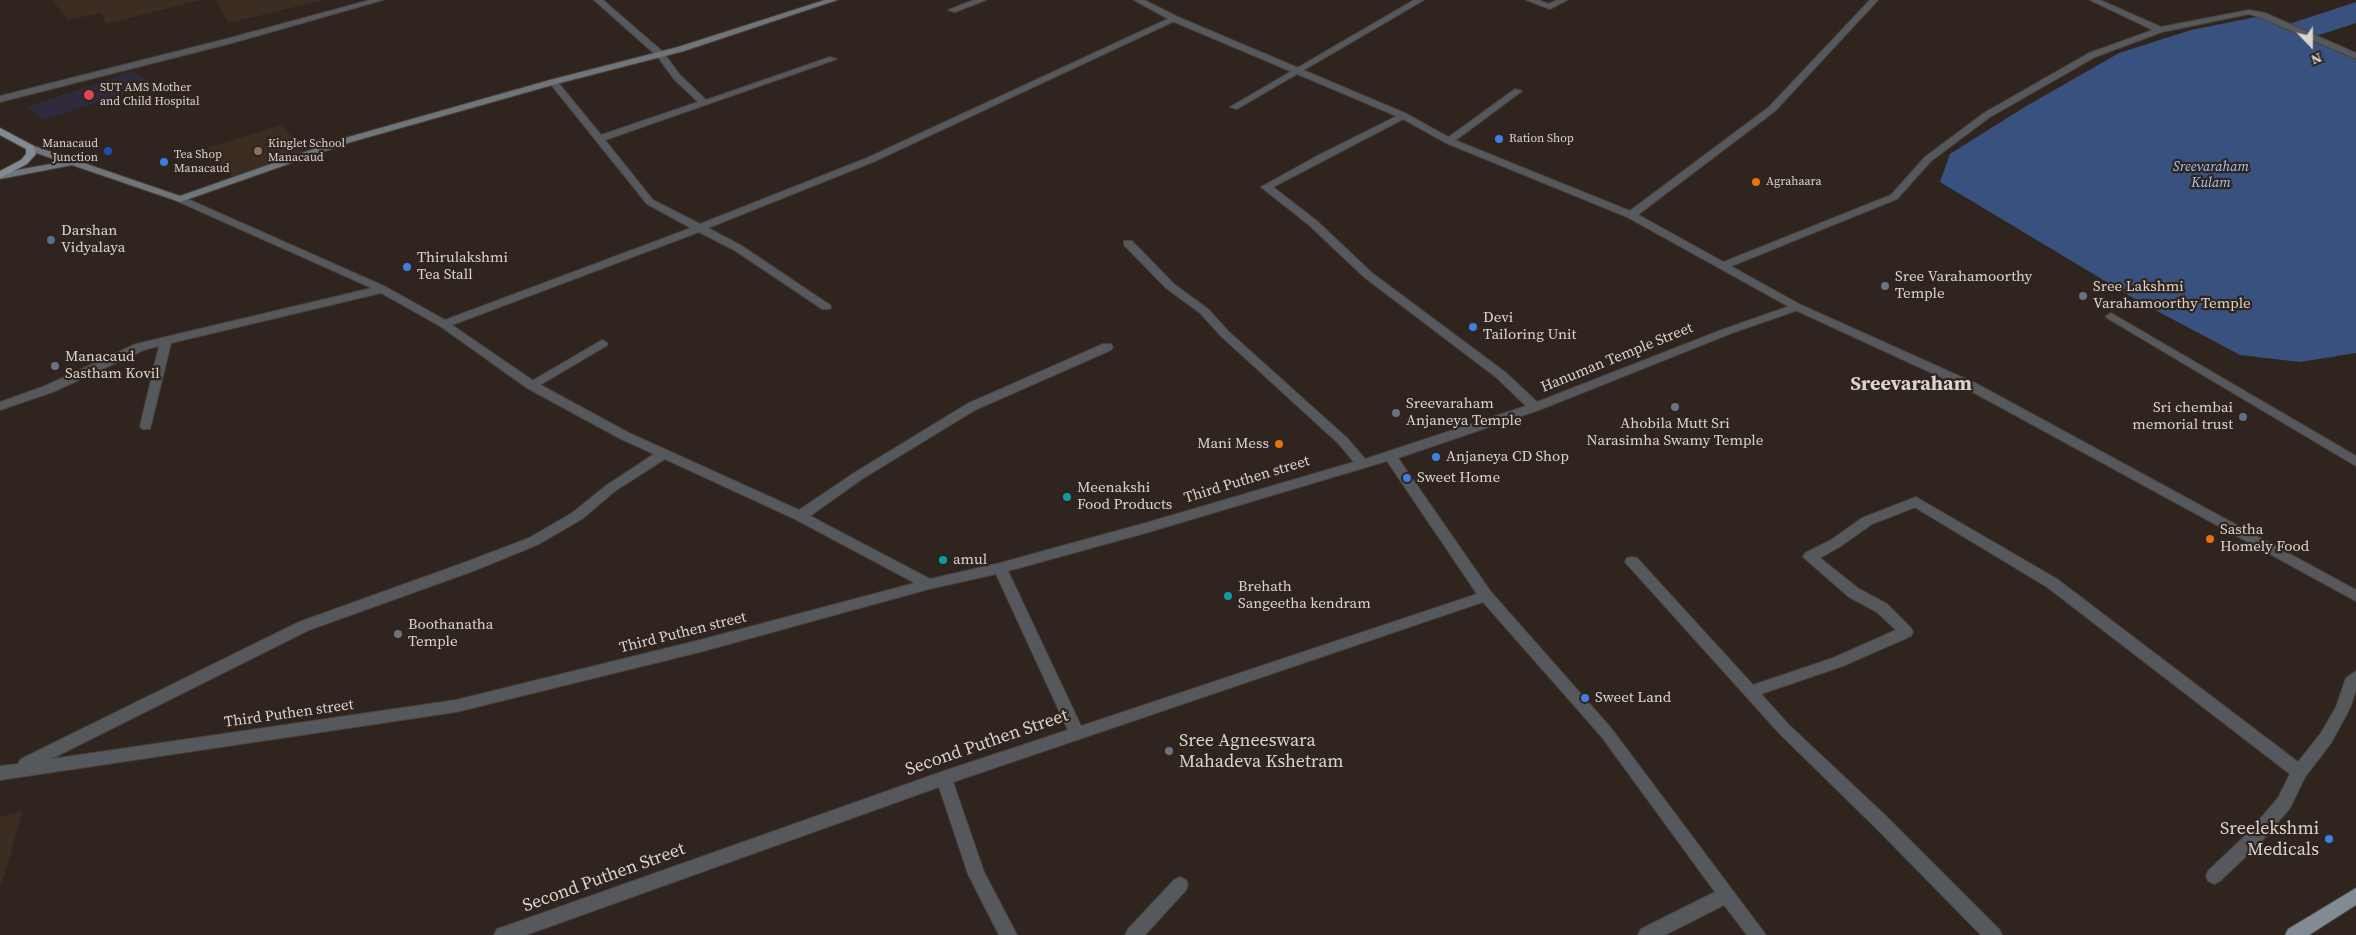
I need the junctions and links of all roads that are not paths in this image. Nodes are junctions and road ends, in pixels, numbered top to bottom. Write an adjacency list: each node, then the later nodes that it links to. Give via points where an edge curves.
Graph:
1 (379, 0): 20 (street)
2 (598, 0): 14 (street)
3 (832, 0): 14 (main road)
4 (982, 0): 11 (street)
5 (1138, 0): 12 (street)
6 (1420, 0): 17 (street)
7 (1530, 0): 8 (street, via 1550,7)
8 (1563, 0)
9 (1874, 0): 33 (street, via 1772,109)
10 (2094, 0): 13 (street)
11 (952, 10)
12 (1175, 19): 17 (street); 34 (street, via 870,160)
13 (2160, 30): 15 (street, via 2249,12 2262,14); 36 (street, via 2092,55 1988,115 1928,159 1894,198)
14 (660, 54): 18 (main road); 21 (street, via 677,78)
15 (2356, 56)
16 (833, 59): 21 (street)
17 (1295, 71): 22 (street); 23 (street)
18 (553, 82): 25 (street); 32 (main road, via 348,140)
19 (1518, 91): 26 (street)
20 (0, 98)
21 (703, 102): 25 (street)
22 (1234, 107)
23 (1404, 116): 26 (street); 47 (street, via 1266,187 1313,223 1368,276 1501,375)
24 (0, 131): 28 (main road)
25 (599, 139): 34 (street, via 650,202)
26 (1449, 140): 33 (street)
27 (0, 142): 28 (main road)
28 (22, 142): 29 (main road)
29 (31, 148): 30 (main road); 31 (main road, via 31,154 24,162)
30 (75, 162): 31 (main road); 32 (main road)
31 (0, 175)
32 (180, 199): 37 (street)
33 (1631, 215): 36 (street)
34 (700, 228): 38 (street, via 738,248); 41 (street)
35 (1128, 243): 52 (street, via 1170,286 1204,311 1343,441)
36 (1725, 266): 39 (street)
37 (382, 290): 41 (street); 42 (street)
38 (826, 307)
39 (1797, 307): 47 (street, Hanuman Temple Street, via 1728,330); 58 (street, via 1973,387)
40 (2111, 316): 51 (street)
41 (444, 324): 45 (street)
42 (166, 341): 46 (street, via 140,347 49,390); 48 (street)
43 (602, 344): 45 (street)
44 (1108, 347): 53 (street, via 970,407)
45 (532, 385): 49 (street)
46 (0, 406)
47 (1535, 407): 50 (street, Hanuman Temple Street)
48 (146, 426)
49 (664, 454): 53 (street); 63 (street, via 611,488 577,516 534,541 304,626)
50 (1390, 456): 52 (street, Hanuman Temple Street); 57 (street)
51 (2356, 462)
52 (1362, 463): 55 (street, Third Puthen street)
53 (800, 516): 56 (street)
54 (1632, 562): 61 (street)
55 (1000, 568): 56 (street, Third Puthen street); 62 (street)
56 (929, 584): 63 (street, Third Puthen street, via 700,646 456,706)
57 (1486, 596): 59 (street, Second Puthen Street); 69 (street, via 1606,732)
58 (2356, 596)
59 (1467, 602): 62 (street); 66 (street, Second Puthen Street)
60 (2356, 677): 64 (street, via 2326,738)
61 (1750, 692): 64 (street, via 1838,662 1906,632 1882,608 1854,592 1810,557 1868,521 1916,502 2052,583); 76 (street, via 1784,730)
62 (1077, 733): 66 (street)
63 (16, 770): 65 (street, Third Puthen street)
64 (2299, 772): 67 (street, via 2284,803 2254,838)
65 (0, 773)
66 (944, 778): 71 (street, Second Puthen Street); 72 (street, via 976,874)
67 (2214, 876)
68 (1180, 885): 73 (street)
69 (1727, 895): 74 (street); 75 (street)
70 (2356, 896): 77 (main road)
71 (503, 935)
72 (1008, 935)
73 (1134, 935)
74 (1647, 935)
75 (1757, 935)
76 (1993, 935)
77 (2294, 935)

